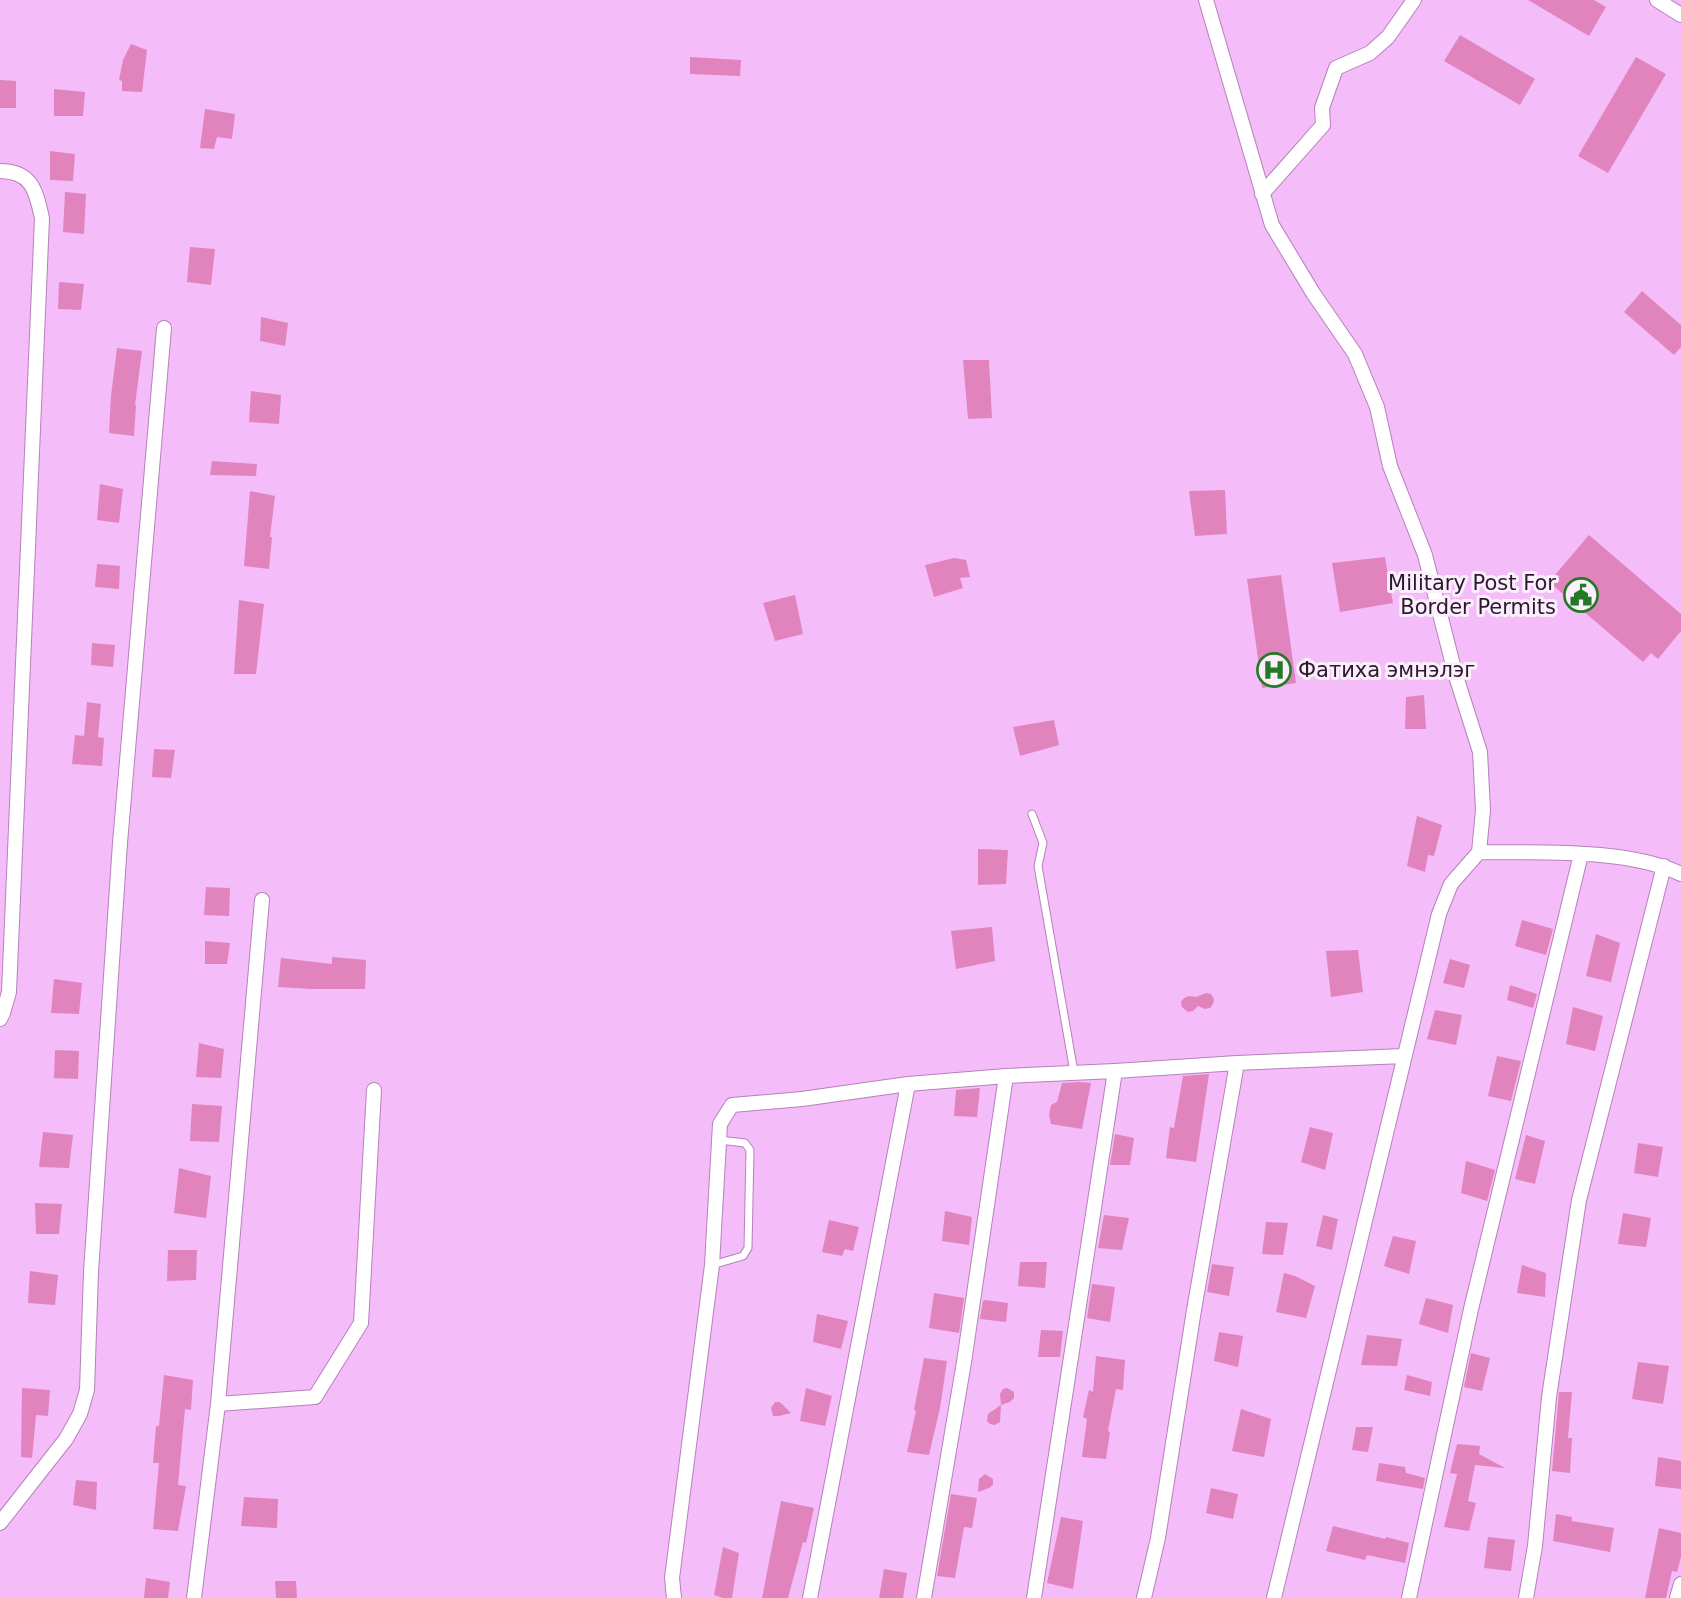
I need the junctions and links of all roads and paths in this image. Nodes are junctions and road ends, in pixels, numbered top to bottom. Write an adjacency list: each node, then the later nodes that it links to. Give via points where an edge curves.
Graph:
1 (1206, 0): 6 (street)
2 (1414, 0): 6 (street, via 1388,37 1370,53 1336,68 1322,108 1322,125)
3 (1657, 0): 4 (street)
4 (1681, 15)
5 (0, 171): 14 (street, via 27,178 42,218 9,992)
6 (1262, 194): 9 (street, via 1272,225 1355,354 1377,407 1390,466 1424,555 1480,752 1483,810)
7 (164, 328): 25 (street, via 119,856 86,1390 80,1414 66,1439)
8 (1031, 814): 18 (lane, via 1043,843 1038,866)
9 (1479, 852): 10 (street); 15 (street, via 1451,884 1439,914)
10 (1581, 854): 11 (street); 34 (street, via 1471,1309)
11 (1664, 866): 12 (street); 35 (street, via 1579,1200)
12 (1681, 874)
13 (262, 900): 24 (street)
14 (0, 1019)
15 (1404, 1056): 16 (street); 33 (street)
16 (1237, 1063): 17 (street); 32 (street, via 1158,1538)
17 (1115, 1071): 18 (street); 31 (street)
18 (1074, 1073): 19 (street)
19 (1006, 1076): 20 (street); 30 (street)
20 (908, 1084): 22 (street, via 732,1105 720,1124); 29 (street)
21 (374, 1090): 24 (street, via 361,1323 315,1397)
22 (719, 1140): 23 (street); 23 (lane, via 745,1143 750,1150 748,1248 743,1256)
23 (712, 1265): 28 (street, via 672,1578)
24 (218, 1404): 27 (street)
25 (0, 1523)
26 (1681, 1584): 36 (street)
27 (194, 1598)
28 (674, 1598)
29 (810, 1598)
30 (924, 1598)
31 (1034, 1598)
32 (1144, 1598)
33 (1274, 1598)
34 (1409, 1598)
35 (1525, 1598)
36 (1677, 1598)

